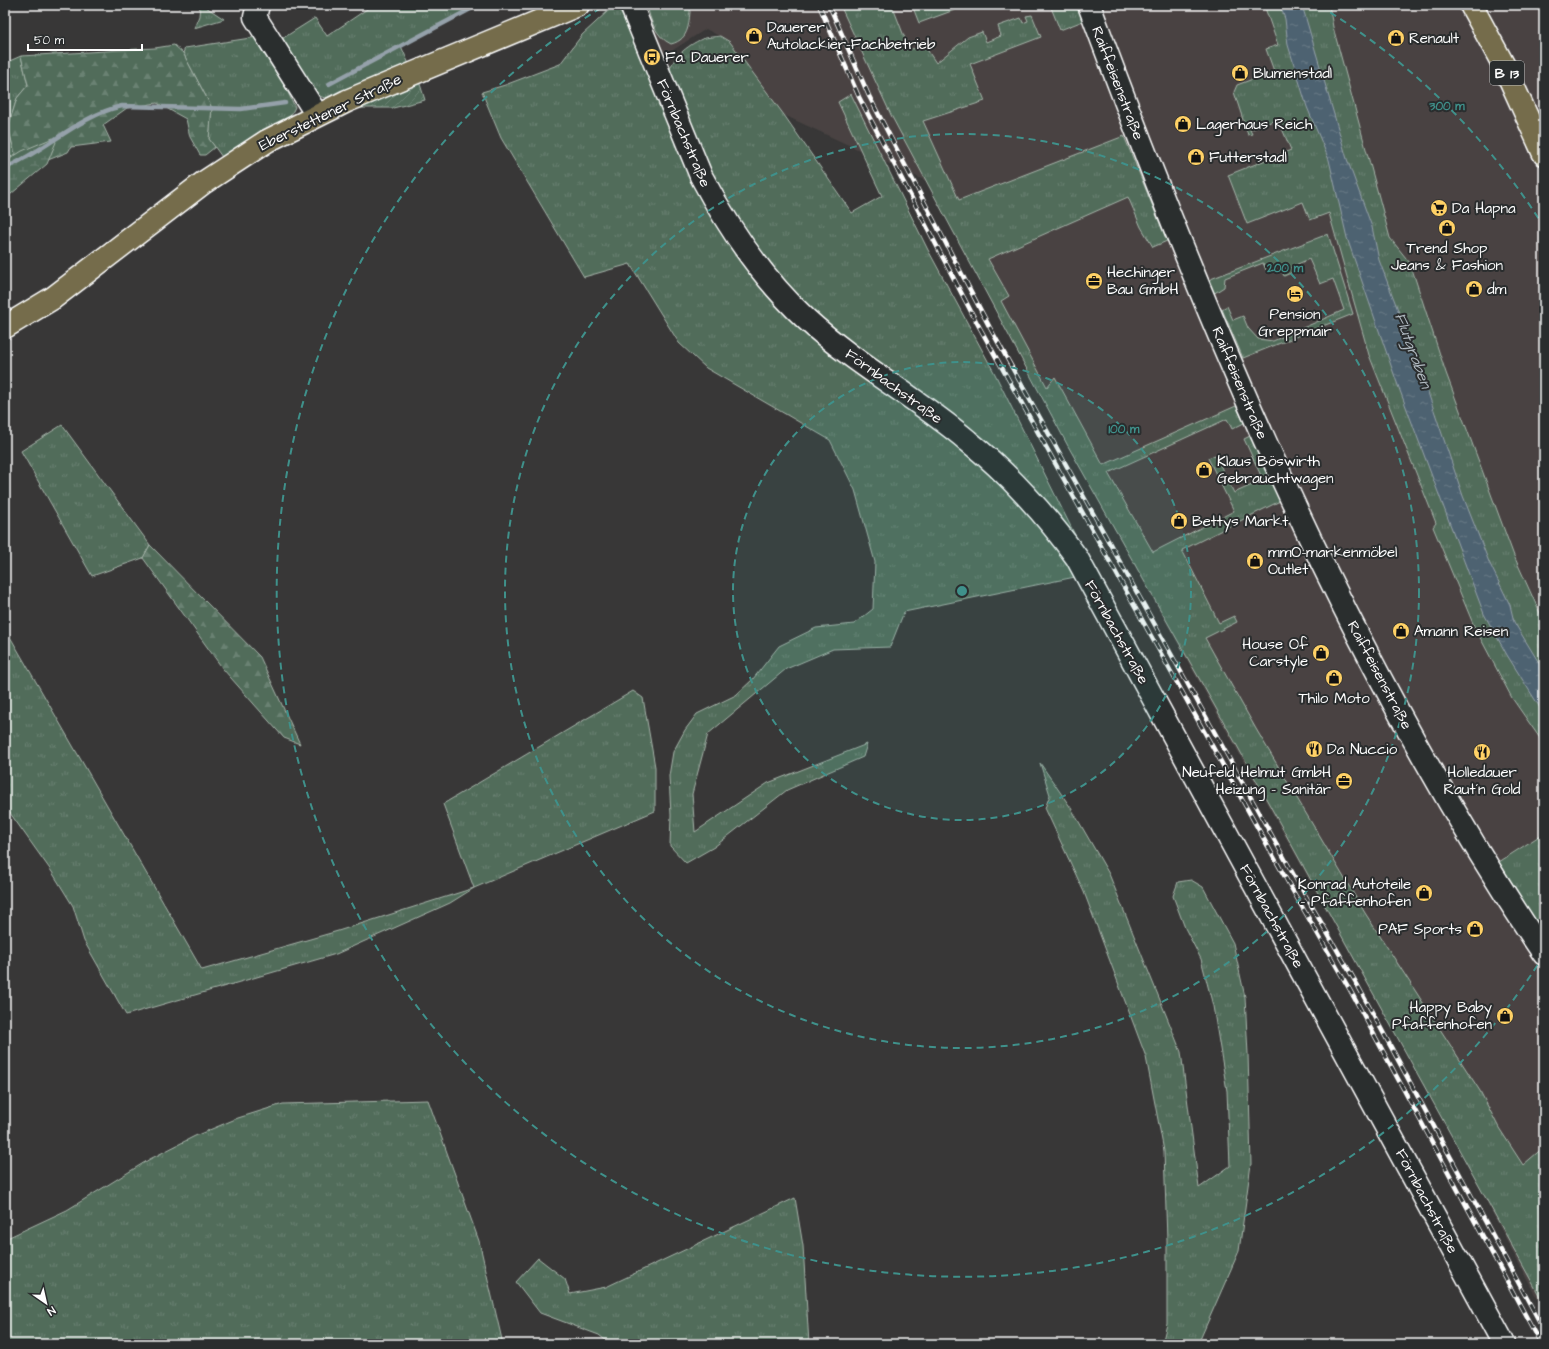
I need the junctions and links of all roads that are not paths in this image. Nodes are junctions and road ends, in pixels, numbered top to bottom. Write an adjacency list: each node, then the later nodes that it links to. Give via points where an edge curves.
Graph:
1 (258, 5): 6 (street, via 255,17)
2 (578, 5): 6 (main road, Eberstettener Straße, via 419,70)
3 (631, 5): 10 (street, Förnbachstraße, via 702,176 729,224 762,272 806,318 837,345 933,414 986,456 1063,539 1077,558)
4 (1089, 5): 9 (street, Raiffeisenstraße, via 1128,111 1241,388 1323,566 1382,680 1484,862)
5 (1470, 5): 7 (main road, B 13, via 1504,66)
6 (317, 116): 8 (main road, Eberstettener Straße, via 267,141 222,170 68,287)
7 (1544, 154)
8 (5, 327)
9 (1544, 954)
10 (1504, 1344)

